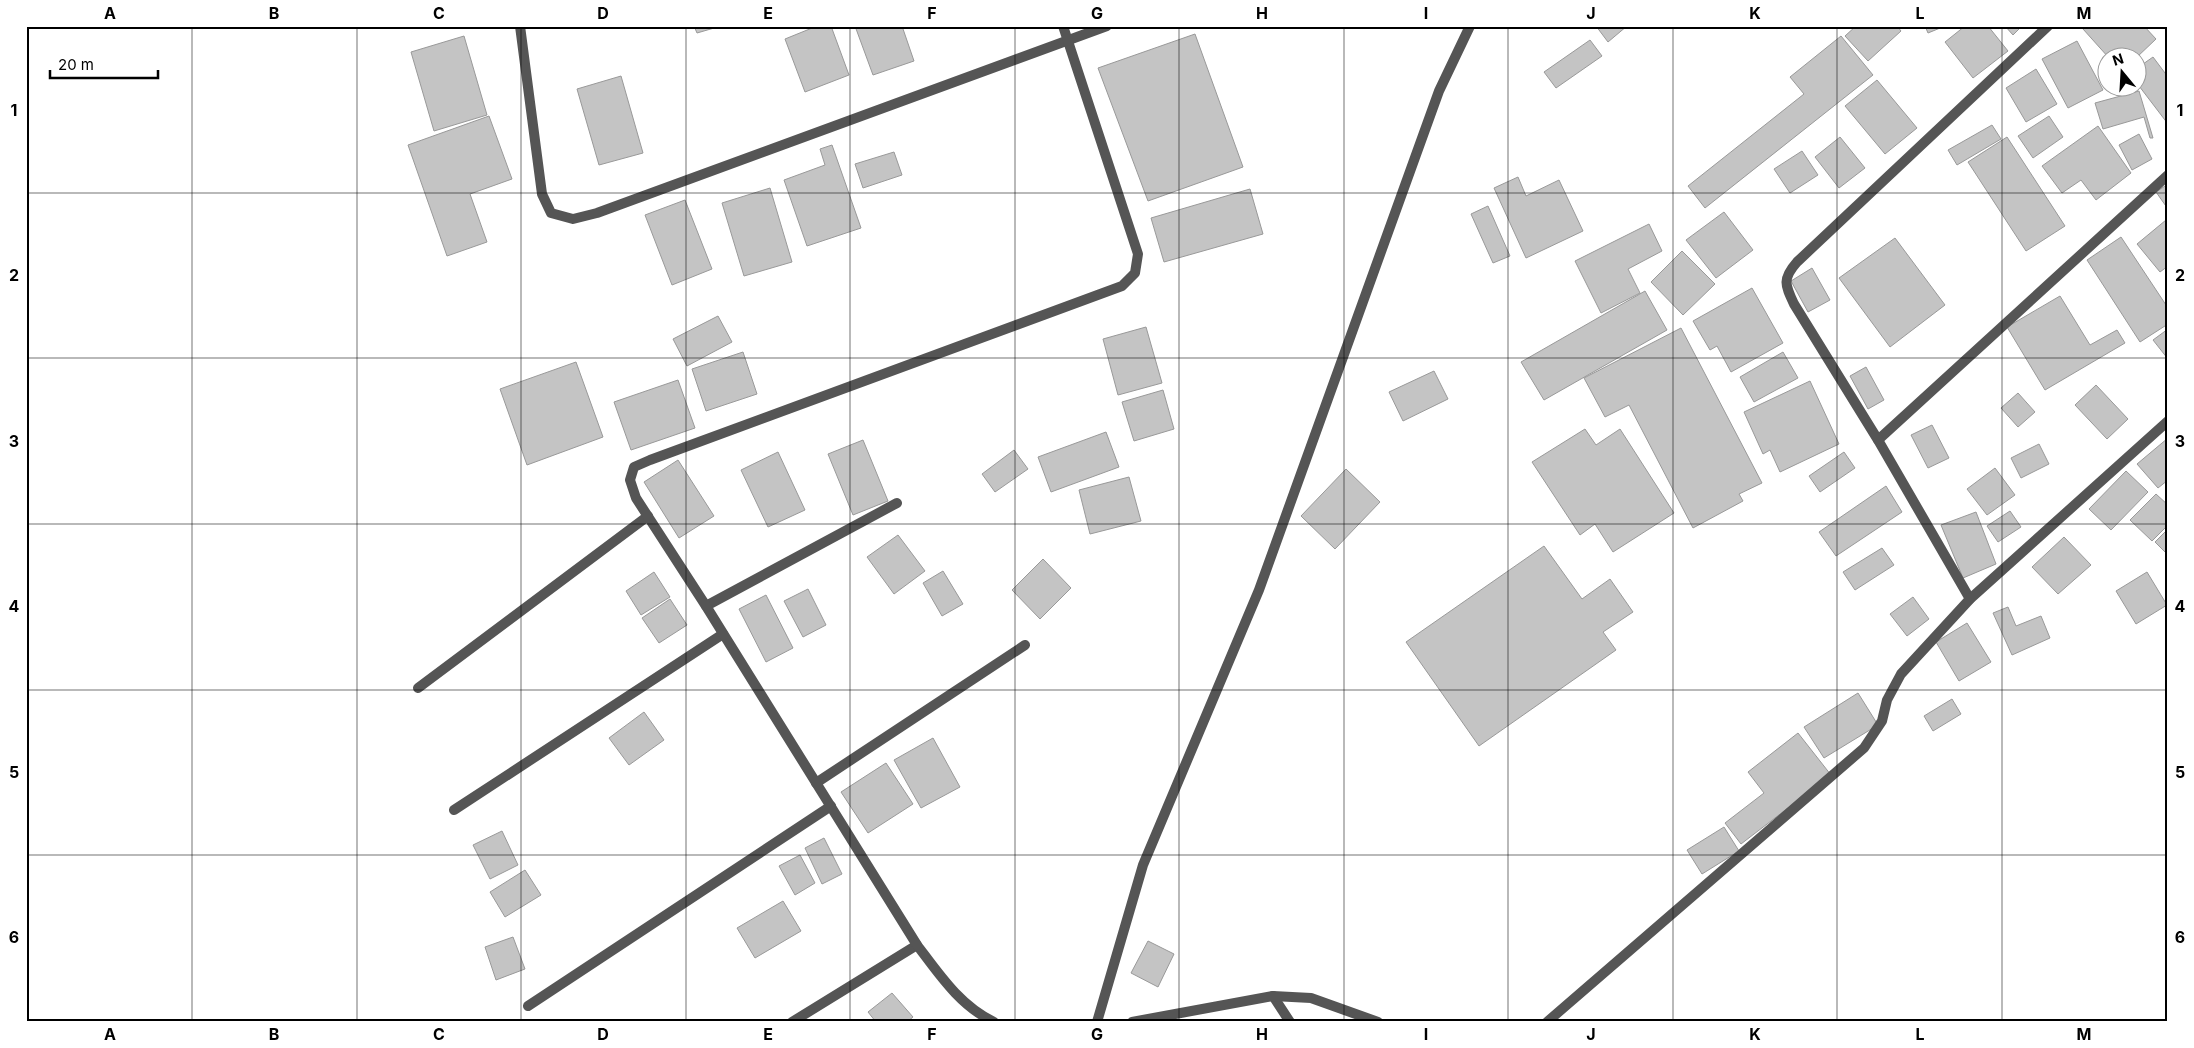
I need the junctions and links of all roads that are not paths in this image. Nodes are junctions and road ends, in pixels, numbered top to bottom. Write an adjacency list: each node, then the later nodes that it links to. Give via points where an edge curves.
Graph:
1 (520, 26): 6 (street, via 542,194 551,213 573,218 597,213)
2 (1063, 26): 6 (street)
3 (1107, 26): 6 (street)
4 (1470, 26): 25 (street, via 1439,91 1259,590 1143,865)
5 (2048, 26): 9 (street, via 1787,274 1786,288 1794,304)
6 (1068, 40): 11 (street, via 1138,254 1135,274 1122,286 634,467 630,480 636,498)
7 (2168, 175): 9 (street)
8 (2168, 421): 12 (street)
9 (1878, 440): 12 (street)
10 (897, 503): 13 (street)
11 (648, 516): 13 (street); 16 (street)
12 (1970, 599): 29 (street, via 1901,674 1887,700 1882,721 1864,748)
13 (706, 606): 14 (street)
14 (723, 634): 17 (street); 19 (street)
15 (1025, 645): 17 (street)
16 (418, 688)
17 (816, 783): 18 (street)
18 (831, 806): 20 (street); 22 (street)
19 (454, 810)
20 (917, 945): 23 (street); 24 (street, via 964,1002)
21 (1273, 996): 26 (street); 27 (street); 28 (street, via 1311,998)
22 (528, 1006)
23 (792, 1022)
24 (994, 1022)
25 (1097, 1022)
26 (1132, 1022)
27 (1290, 1022)
28 (1378, 1022)
29 (1547, 1022)

